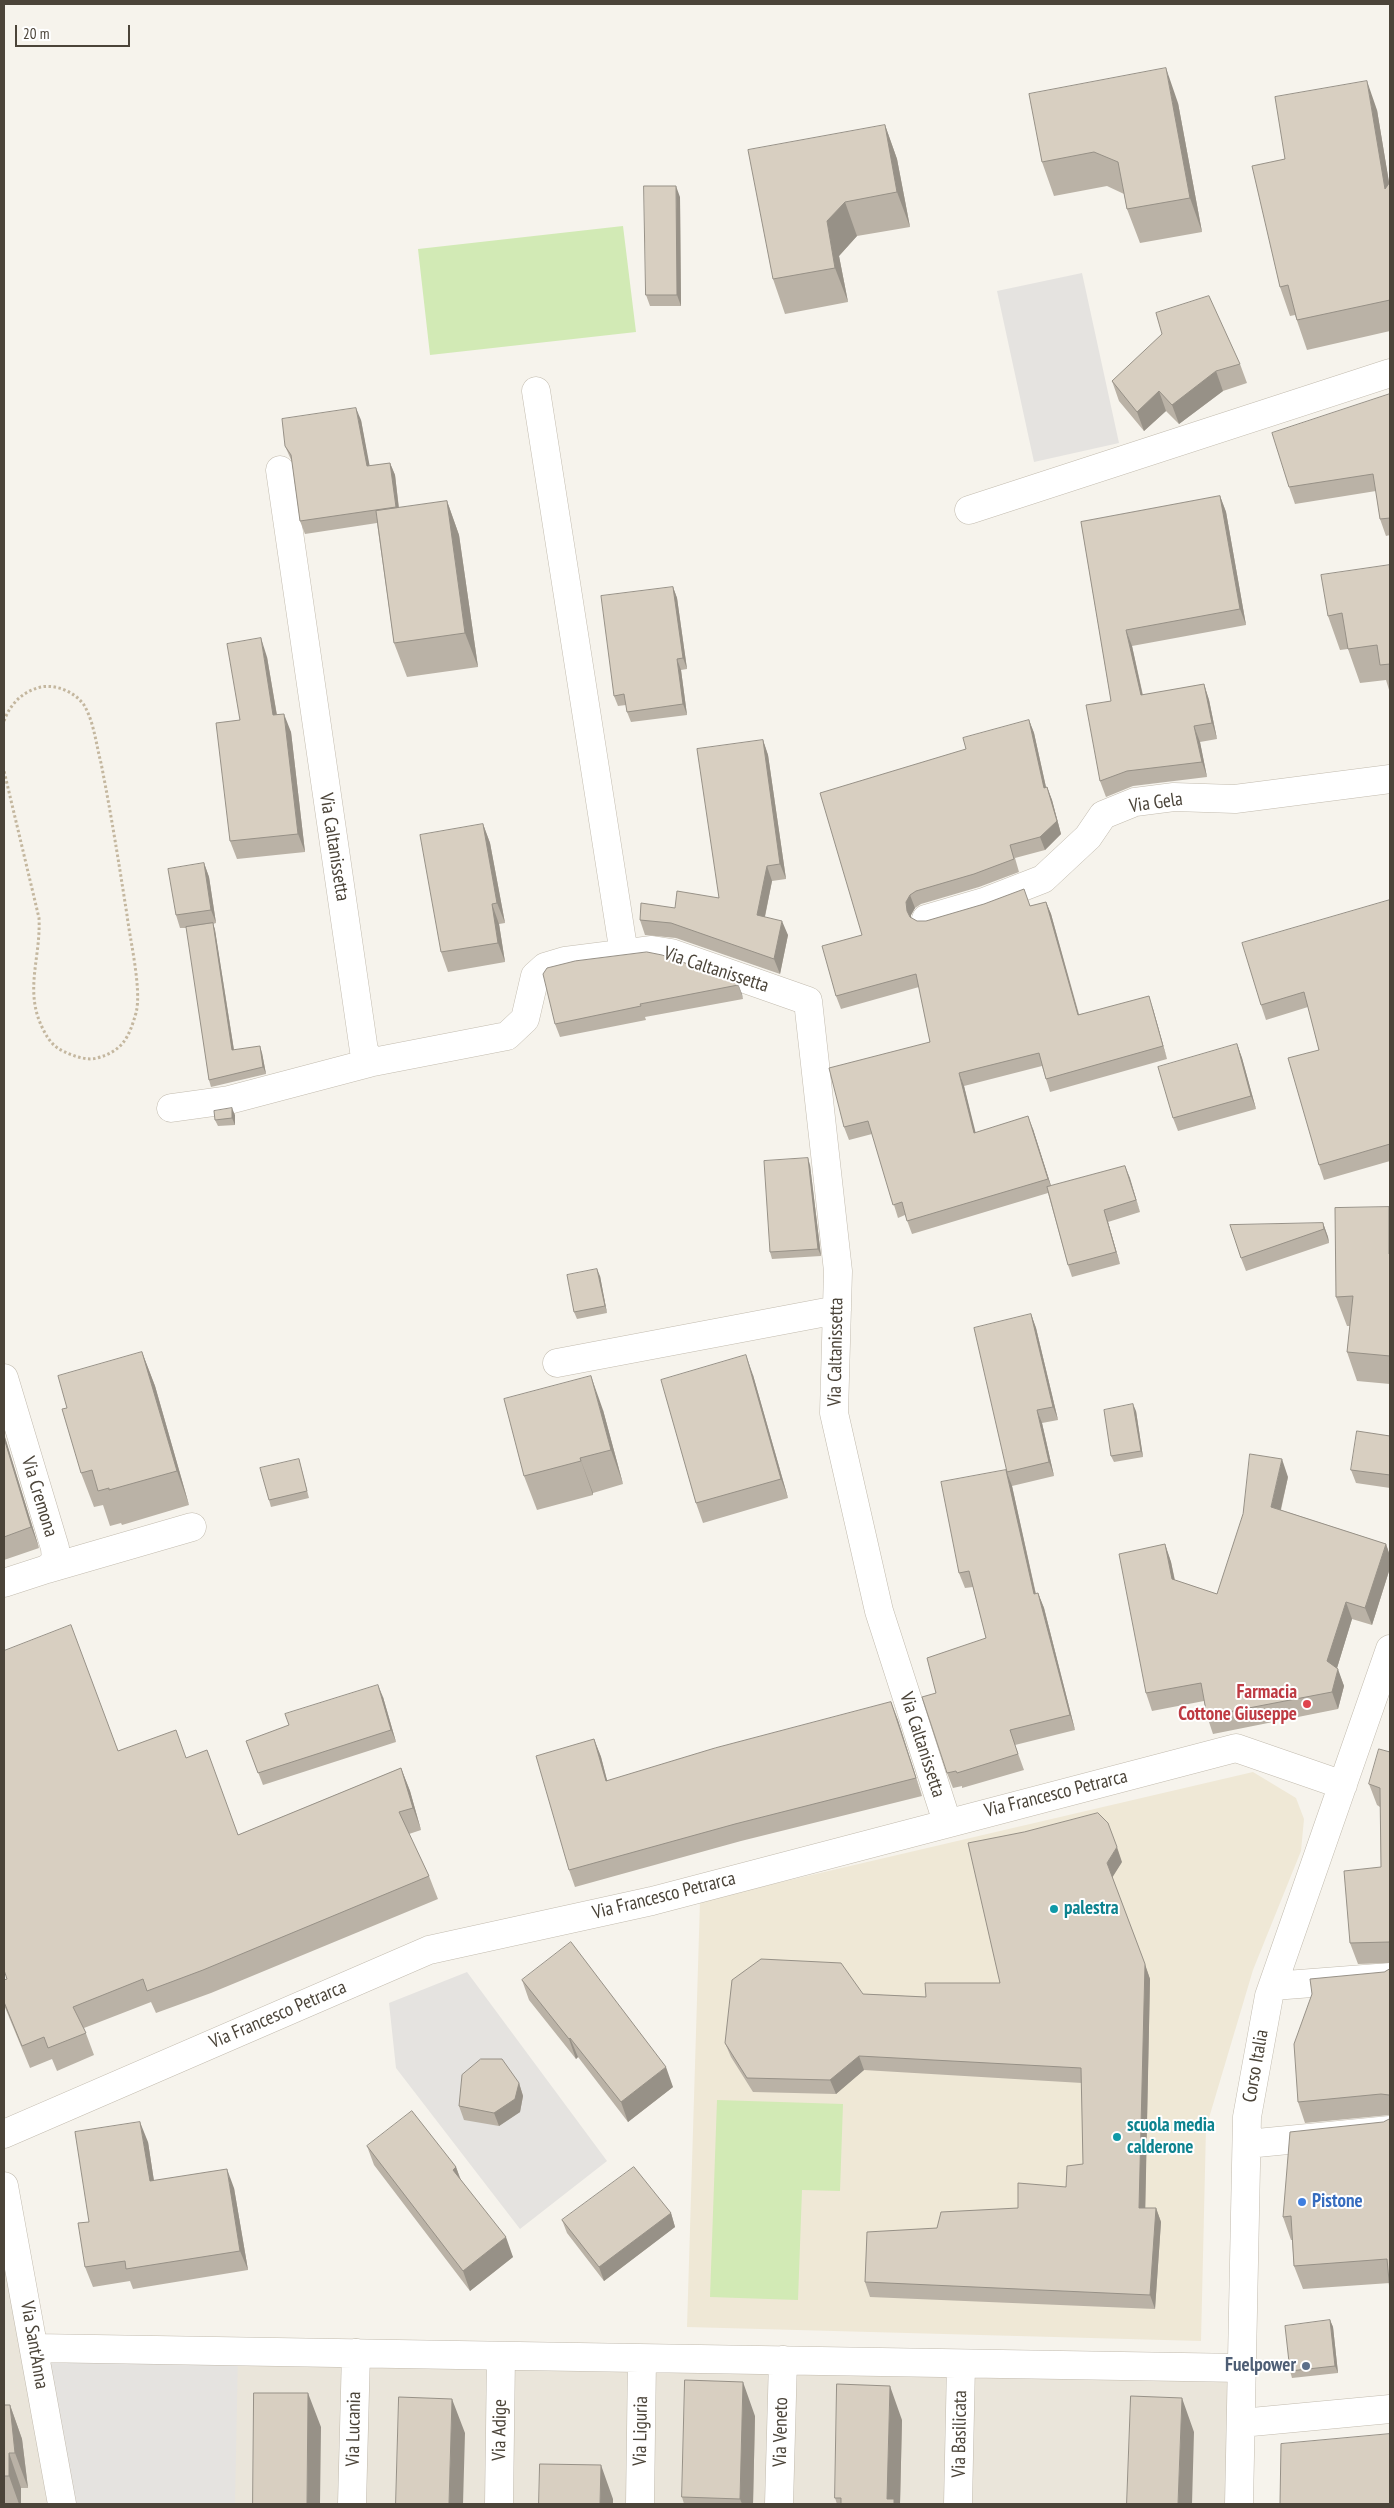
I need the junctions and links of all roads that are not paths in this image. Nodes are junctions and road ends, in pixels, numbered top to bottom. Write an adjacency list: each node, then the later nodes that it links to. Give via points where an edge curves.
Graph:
1 (1390, 373): 4 (street)
2 (536, 390): 7 (street)
3 (280, 470): 8 (street, Via Caltanissetta, via 364,1051)
4 (969, 510)
5 (1390, 779): 6 (street, Via Gela, via 1235,799 1174,797 1135,802 1103,815 1088,837 1043,879 984,902)
6 (926, 919)
7 (624, 954): 8 (street, Via Caltanissetta, via 565,961 545,968 534,976 525,1019 507,1036); 10 (street, Via Caltanissetta, via 652,950 671,953 808,1001 838,1271)
8 (373, 1062): 9 (street, via 229,1100)
9 (171, 1108)
10 (837, 1310): 11 (street); 18 (street, Via Caltanissetta, via 834,1413 878,1611)
11 (557, 1363)
12 (4, 1378): 14 (street, Via Cremona, via 55,1548 56,1561)
13 (192, 1527): 14 (street)
14 (46, 1569): 15 (street)
15 (4, 1583)
16 (1390, 1649): 17 (street, Corso Italia)
17 (1343, 1785): 18 (street, Via Francesco Petrarca, via 1236,1748); 20 (street, Corso Italia)
18 (947, 1822): 22 (street, Via Francesco Petrarca, via 652,1901 430,1950)
19 (1390, 1977): 20 (street)
20 (1273, 1986): 23 (street, Corso Italia, via 1247,2117)
21 (1390, 2130): 23 (street)
22 (4, 2134)
23 (1247, 2144): 31 (street, Corso Italia)
24 (4, 2186): 25 (street, Via Sant'Anna)
25 (35, 2348): 26 (street); 34 (street, Via Sant'Anna)
26 (356, 2354): 27 (street); 35 (street, Via Lucania)
27 (501, 2356): 28 (street); 36 (street, Via Adige)
28 (642, 2359): 29 (street); 37 (street, Via Liguria)
29 (782, 2360): 30 (street); 38 (street, Via Veneto)
30 (961, 2364): 31 (street); 39 (street, Via Basilicata)
31 (1243, 2368): 33 (street, Corso Italia)
32 (1390, 2409): 33 (street)
33 (1241, 2423): 40 (street, Corso Italia)
34 (62, 2504)
35 (352, 2504)
36 (498, 2504)
37 (640, 2504)
38 (779, 2504)
39 (958, 2504)
40 (1239, 2504)

